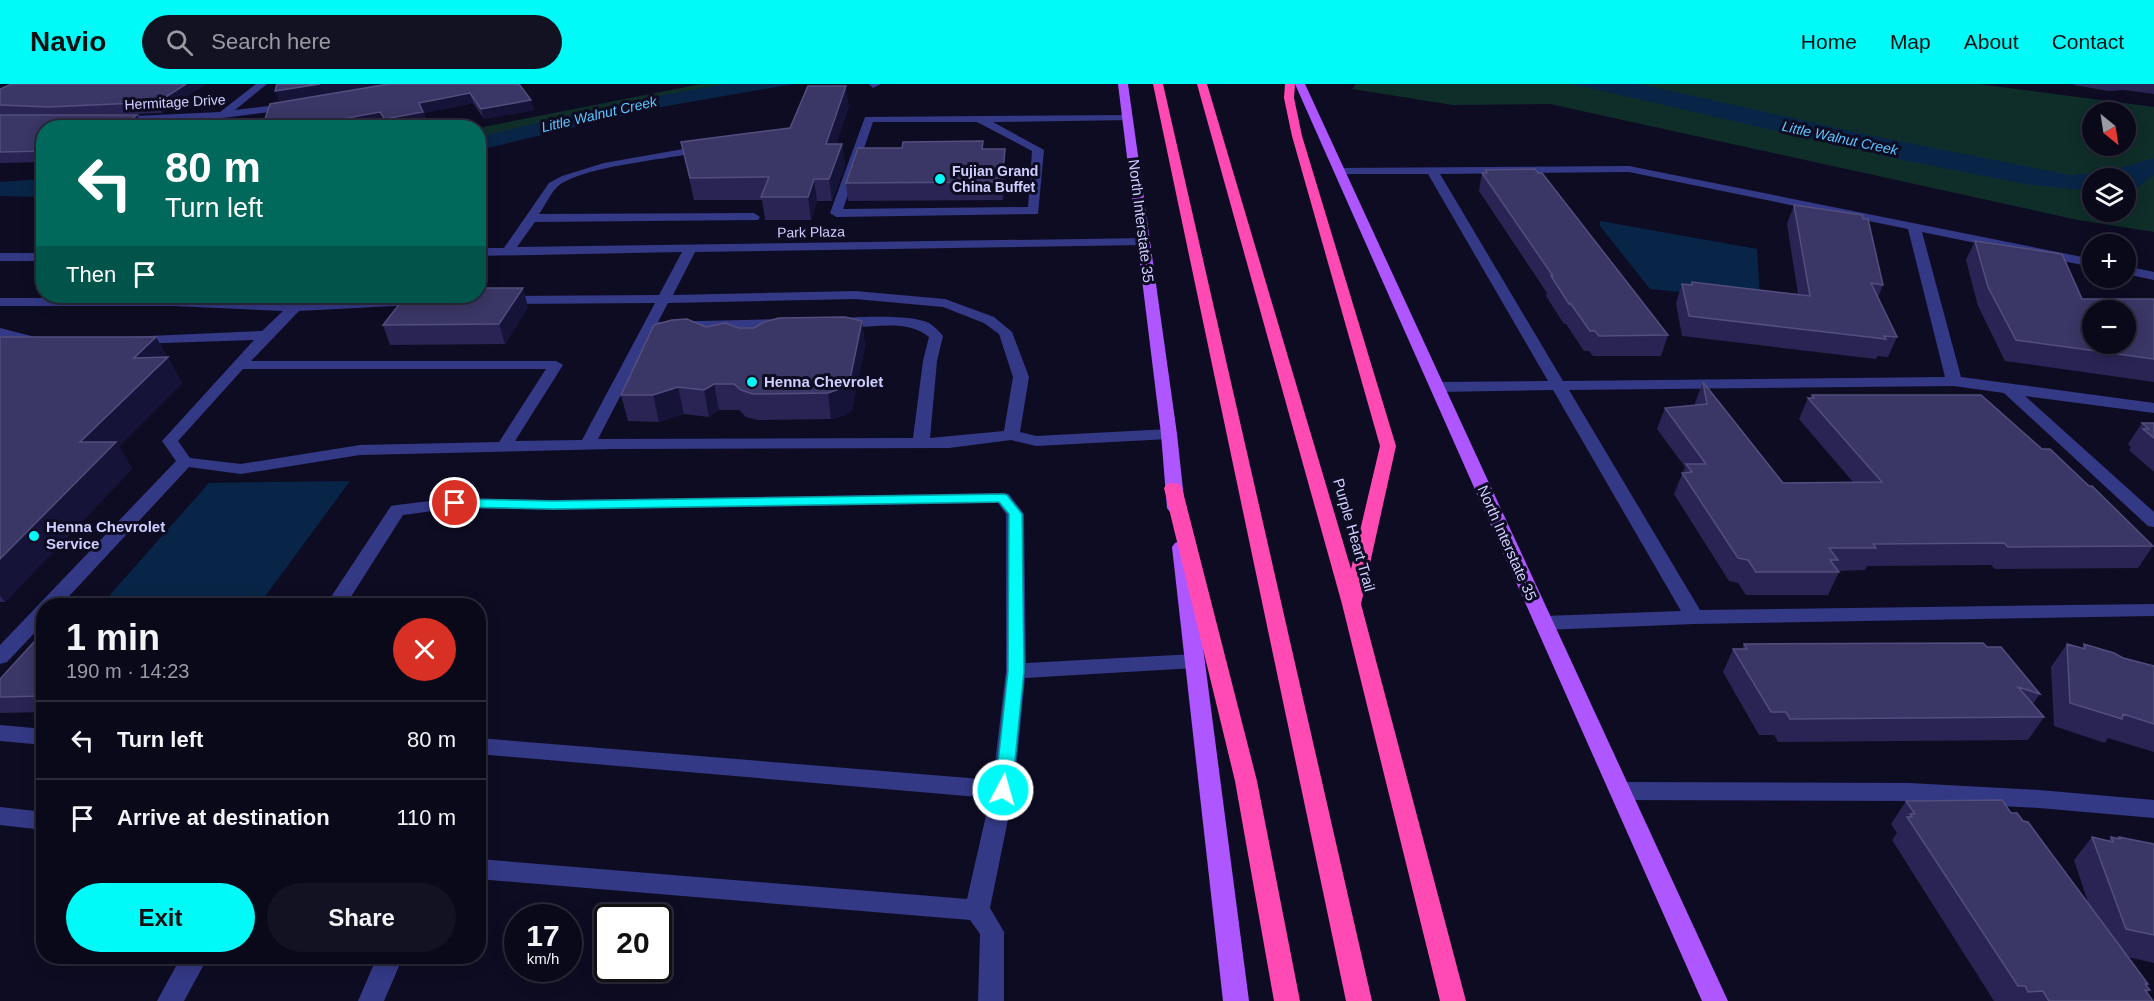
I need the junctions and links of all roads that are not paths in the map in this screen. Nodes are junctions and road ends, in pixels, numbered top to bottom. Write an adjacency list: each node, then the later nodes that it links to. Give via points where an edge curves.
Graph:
1 (262, 84): 8 (street)
2 (1123, 84): 9 (main road, North Interstate 35)
3 (1158, 84): 85 (highway)
4 (1202, 84): 60 (highway, Purple Heart Trail)
5 (1290, 84): 60 (highway, via 1297,136 1388,446)
6 (1300, 84): 14 (main road, North Interstate 35)
7 (300, 105): 8 (street, Hermitage Drive)
8 (223, 115): 11 (street, Hermitage Drive)
9 (1128, 118): 10 (street); 19 (main road, North Interstate 35)
10 (980, 119): 17 (street, via 1038,150 1034,211); 17 (street, via 869,119 836,213)
11 (119, 120)
12 (723, 145): 16 (street, via 563,178 553,185)
13 (1432, 170): 14 (street); 18 (street, via 1629,169); 47 (street)
14 (1339, 171): 46 (main road, North Interstate 35)
15 (754, 217): 16 (street)
16 (531, 218): 22 (street)
17 (971, 227): 19 (street, Park Plaza); 20 (street, Park Plaza)
18 (1914, 227): 25 (street); 45 (street)
19 (1144, 240): 50 (main road, North Interstate 35)
20 (690, 249): 22 (street, Park Plaza); 28 (street)
21 (486, 252): 22 (street, Park Plaza)
22 (508, 252)
23 (36, 257): 24 (street)
24 (2, 259)
25 (2082, 261)
26 (2136, 272): 27 (street)
27 (2154, 276)
28 (665, 299): 29 (street); 35 (street, via 855,295); 39 (street)
29 (486, 300)
30 (0, 303): 31 (street)
31 (36, 303)
32 (36, 303): 33 (street)
33 (207, 303)
34 (293, 303): 41 (street)
35 (945, 303): 38 (street); 51 (street, via 989,320 1005,332 1021,377)
36 (819, 322): 38 (street, via 888,321)
37 (796, 323): 39 (street)
38 (924, 326): 52 (street, via 936,336)
39 (650, 327): 53 (street)
40 (0, 332): 43 (street, via 35,343)
41 (266, 335): 42 (street); 44 (street)
42 (116, 340)
43 (58, 342)
44 (240, 364): 54 (street, via 556,365); 55 (street, via 170,441)
45 (1954, 381): 47 (street); 48 (street)
46 (1437, 387): 47 (street); 64 (main road, North Interstate 35)
47 (1558, 387): 62 (street)
48 (2009, 389): 49 (street); 57 (street)
49 (2154, 408)
50 (1169, 434): 51 (street, via 1036,441); 56 (main road, North Interstate 35)
51 (1011, 435): 52 (street)
52 (921, 443): 53 (street)
53 (586, 445): 54 (street)
54 (503, 448): 55 (street, via 360,450 241,468)
55 (185, 462): 58 (street)
56 (1173, 488): 66 (main road, North Interstate 35); 84 (highway, via 1245,781)
57 (2154, 522)
58 (57, 598)
59 (340, 598): 67 (street, via 397,510 455,503 1003,498 1016,514)
60 (1352, 604): 86 (highway, Purple Heart Trail)
61 (2154, 610): 62 (street)
62 (1694, 617): 64 (street)
63 (36, 619): 65 (street)
64 (1544, 623): 72 (main road, North Interstate 35)
65 (0, 657)
66 (1195, 661): 67 (street); 83 (main road, North Interstate 35)
67 (1016, 671): 71 (street)
68 (0, 733): 69 (street)
69 (36, 736)
70 (486, 747): 71 (street)
71 (1003, 790): 77 (street)
72 (1620, 790): 73 (street, via 1909,792); 87 (main road, North Interstate 35)
73 (2154, 809)
74 (0, 816): 75 (street)
75 (36, 820)
76 (486, 870): 77 (street)
77 (977, 910): 82 (street, via 992,932)
78 (191, 964): 80 (street)
79 (387, 964): 81 (street)
80 (170, 1001)
81 (371, 1001)
82 (992, 1001)
83 (1236, 1001)
84 (1287, 1001)
85 (1359, 1001)
86 (1453, 1001)
87 (1715, 1001)

